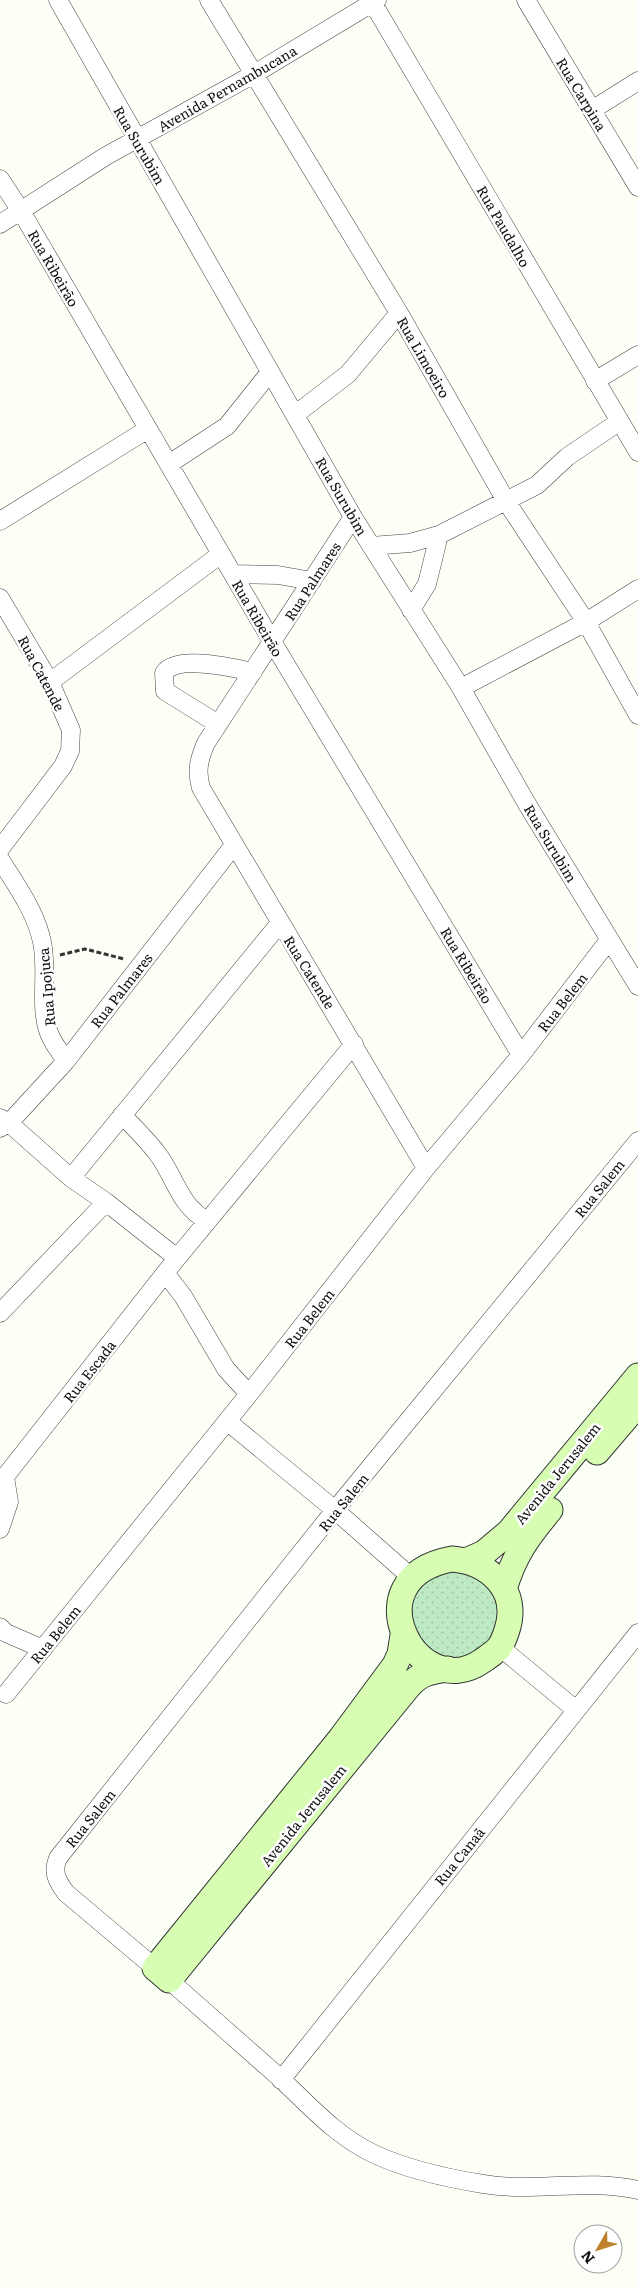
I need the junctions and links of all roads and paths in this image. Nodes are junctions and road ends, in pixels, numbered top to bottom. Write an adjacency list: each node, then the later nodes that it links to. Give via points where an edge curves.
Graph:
1 (58, 0): 8 (street, Rua Surubim)
2 (210, 0): 5 (street, Rua Limoeiro)
3 (526, 0): 7 (street, Rua Carpina)
4 (373, 1): 5 (street, Avenida Pernambucana); 16 (street, Rua Paudalho)
5 (254, 74): 8 (street, Avenida Pernambucana); 13 (street, Rua Limoeiro)
6 (638, 81): 7 (street)
7 (592, 110): 10 (street, Rua Carpina)
8 (136, 139): 11 (street, Avenida Pernambucana); 15 (street, Rua Surubim)
9 (0, 179): 11 (street, Rua Ribeirão)
10 (638, 187)
11 (20, 210): 12 (street, Avenida Pernambucana); 19 (street, Rua Ribeirão)
12 (0, 224)
13 (398, 313): 17 (street, via 348,374); 22 (street, Rua Limoeiro)
14 (638, 355): 16 (street)
15 (270, 372): 17 (street, Rua Surubim); 21 (street, via 227,426)
16 (595, 381): 18 (street, Rua Paudalho)
17 (296, 414): 23 (street, Rua Surubim)
18 (620, 421): 20 (street, Rua Paudalho); 22 (street, via 567,457 537,485)
19 (148, 429): 21 (street, Rua Ribeirão); 24 (street)
20 (638, 452)
21 (168, 464): 27 (street, Rua Ribeirão)
22 (506, 501): 25 (street); 33 (street, Rua Limoeiro)
23 (353, 516): 26 (street, Rua Surubim); 29 (street, Rua Palmares)
24 (0, 521)
25 (440, 535): 26 (street); 32 (street, via 427,584)
26 (371, 546): 32 (street, Rua Surubim)
27 (221, 554): 28 (street, Rua Ribeirão); 36 (street)
28 (233, 574): 29 (street, via 278,575); 34 (street, Rua Ribeirão)
29 (312, 582): 34 (street, Rua Palmares)
30 (638, 589): 33 (street)
31 (0, 598): 36 (street, Rua Catende)
32 (411, 610): 37 (street, Rua Surubim)
33 (586, 622): 37 (street); 38 (street, Rua Limoeiro)
34 (273, 643): 35 (street, Rua Palmares); 50 (street, Rua Ribeirão)
35 (253, 672): 39 (street, Rua Palmares); 39 (street, via 221,665 187,663 173,664 164,673 165,691)
36 (50, 682): 42 (street, Rua Catende, via 71,730 70,751 63,766)
37 (462, 688): 45 (street, Rua Surubim)
38 (638, 715)
39 (218, 724): 40 (street, Rua Palmares, via 199,759)
40 (197, 774): 41 (street, Rua Catende, via 201,788)
41 (234, 845): 44 (street, Rua Catende); 47 (street, Rua Palmares)
42 (0, 849)
43 (0, 860): 46 (street, Rua Ipojuca, via 26,900)
44 (280, 923): 49 (street, Rua Catende); 52 (street)
45 (609, 940): 48 (street, Rua Surubim); 50 (street, Rua Belem)
46 (45, 958): 47 (path, via 86,949); 51 (street, Rua Ipojuca, via 47,1028)
47 (140, 965): 51 (street, Rua Palmares)
48 (638, 986)
49 (354, 1044): 55 (street, Rua Catende); 58 (street, Rua Escada)
50 (521, 1055): 55 (street, Rua Belem)
51 (66, 1061): 53 (street, Rua Palmares)
52 (122, 1115): 56 (street); 58 (street, via 156,1152 187,1205)
53 (3, 1123): 56 (street)
54 (638, 1141): 68 (street, Rua Salem)
55 (426, 1168): 63 (street, Rua Belem)
56 (70, 1178): 57 (street)
57 (106, 1202): 59 (street); 61 (street)
58 (208, 1221): 59 (street, Rua Escada)
59 (177, 1258): 60 (street, Rua Escada)
60 (166, 1274): 63 (street, via 183,1296 226,1369); 67 (street, Rua Escada)
61 (0, 1313)
62 (638, 1376): 66 (street, Avenida Jerusalem)
63 (249, 1394): 65 (street, Rua Belem)
64 (638, 1404): 66 (street, Avenida Jerusalem)
65 (227, 1421): 68 (street); 76 (street, Rua Belem)
66 (576, 1465): 70 (street, Avenida Jerusalem, via 509,1532 484,1553); 72 (street, Avenida Jerusalem, via 513,1561)
67 (2, 1480): 69 (street, via 9,1502)
68 (335, 1510): 71 (street); 81 (street, Rua Salem, via 54,1867 56,1879 66,1893)
69 (0, 1529)
70 (468, 1560): 71 (street, Avenida Jerusalem, via 452,1558 436,1562); 72 (street, Avenida Jerusalem, via 489,1571)
71 (411, 1577): 75 (street, Avenida Jerusalem, via 400,1607)
72 (504, 1589): 77 (street, Avenida Jerusalem, via 511,1615)
73 (0, 1627): 76 (street, via 6,1633)
74 (638, 1633): 80 (street, Rua Canaã)
75 (403, 1635): 78 (street, Avenida Jerusalem, via 421,1658); 81 (street, Avenida Jerusalem, via 395,1665)
76 (43, 1648): 79 (street, Rua Belem)
77 (501, 1648): 78 (street, Avenida Jerusalem, via 476,1665); 80 (street)
78 (448, 1669): 81 (street, Avenida Jerusalem, via 416,1677)
79 (6, 1694)
80 (576, 1710): 82 (street, Rua Canaã)
81 (162, 1974): 82 (street)
82 (281, 2080): 83 (street, via 341,2134 404,2166 486,2185 600,2185)
83 (638, 2190)

